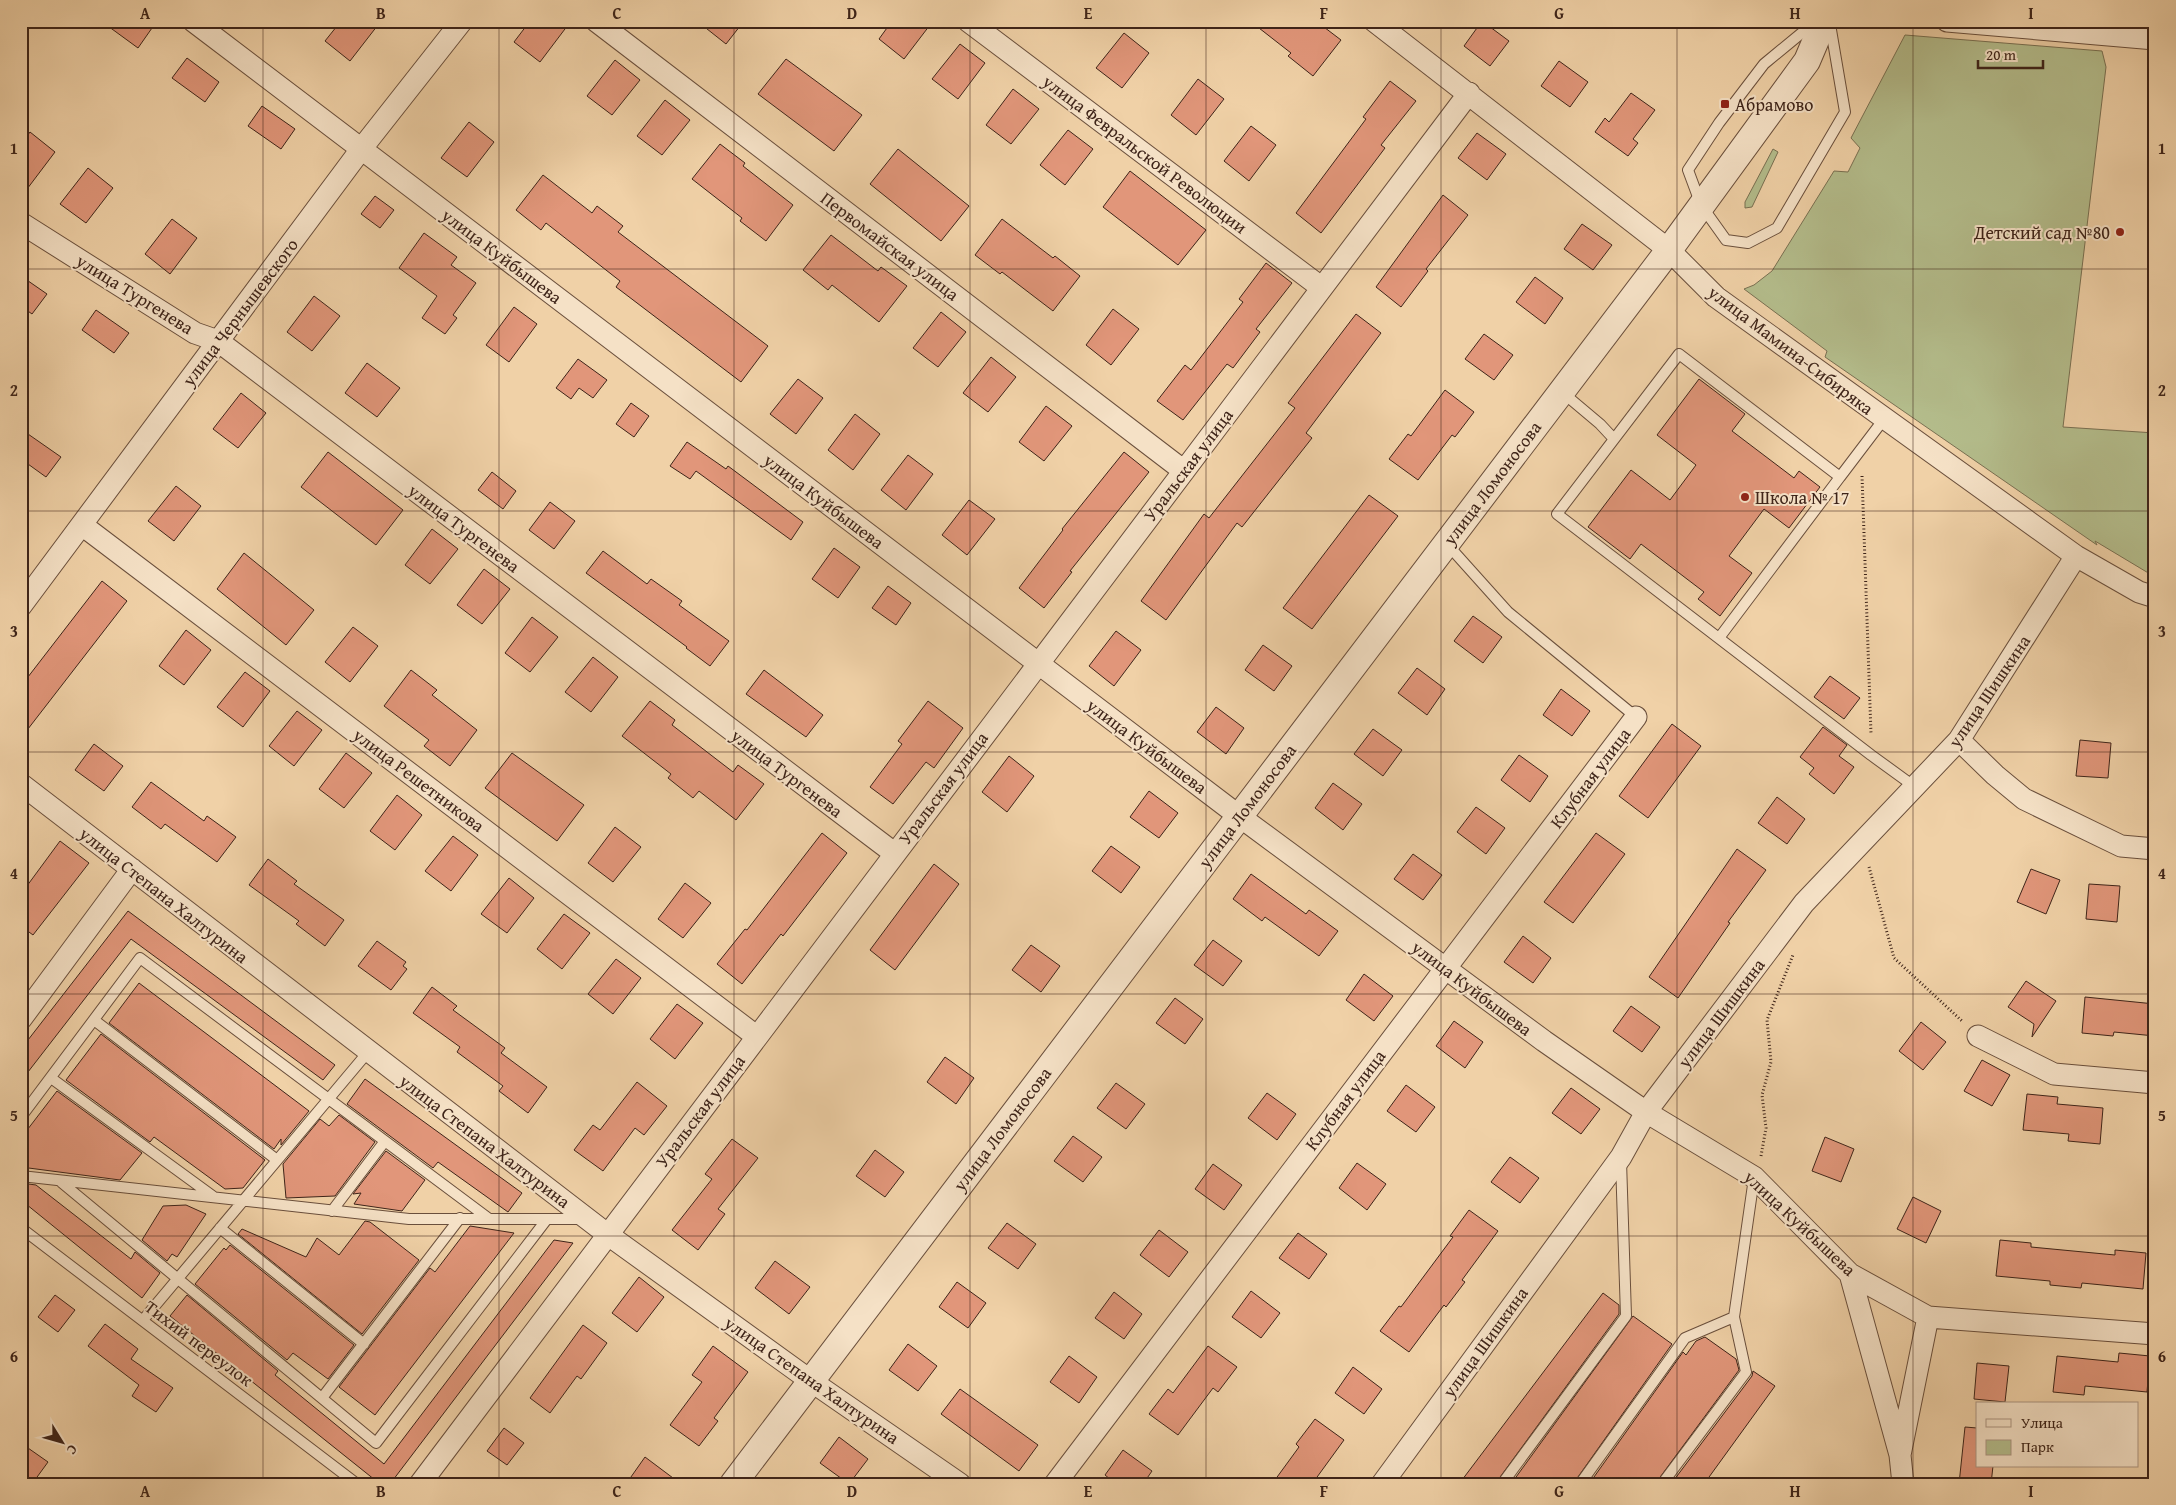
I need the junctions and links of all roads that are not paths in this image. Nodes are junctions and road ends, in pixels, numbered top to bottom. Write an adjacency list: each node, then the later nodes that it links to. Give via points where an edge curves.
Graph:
1 (193, 21): 12 (street, улица Куйбышева)
2 (462, 21): 12 (street, улица Чернышевского)
3 (596, 21): 21 (street, Первомайская улица)
4 (968, 21): 16 (street, улица Февральской Революции)
5 (1374, 21): 11 (street, улица Мамина-Сибиряка)
6 (1816, 21): 13 (lane, via 1764,64 1688,170)
7 (1824, 21): 13 (street, улица Ломоносова, via 1808,61)
8 (1830, 21): 13 (lane, via 1845,112 1777,228 1748,243 1726,240)
9 (1947, 21): 10 (street)
10 (2155, 39)
11 (1469, 93): 15 (street, улица Мамина-Сибиряка); 16 (street, Уральская улица)
12 (362, 148): 17 (street, улица Чернышевского); 29 (street, улица Куйбышева)
13 (1701, 205): 15 (street, улица Ломоносова)
14 (21, 223): 17 (street, улица Тургенева, via 195,333)
15 (1669, 250): 18 (street, улица Ломоносова); 19 (street, улица Мамина-Сибиряка, via 1716,297)
16 (1322, 288): 21 (street, Уральская улица)
17 (218, 341): 23 (street, улица Чернышевского); 36 (street, улица Тургенева)
18 (1561, 391): 20 (lane); 24 (street, улица Ломоносова)
19 (1884, 419): 22 (lane); 25 (street, улица Мамина-Сибиряка)
20 (1614, 439): 22 (lane, via 1679,354); 28 (lane, via 1557,514)
21 (1184, 470): 29 (street, Уральская улица)
22 (1840, 477): 28 (lane)
23 (82, 525): 27 (street, улица Чернышевского); 41 (street, улица Решетникова)
24 (1446, 543): 30 (lane, via 1508,612); 34 (street, улица Ломоносова)
25 (2076, 556): 26 (street, улица Мамина-Сибиряка); 31 (street, улица Шишкина)
26 (2155, 598)
27 (21, 606)
28 (1719, 638): 33 (lane)
29 (1036, 664): 34 (street, улица Куйбышева); 36 (street, Уральская улица)
30 (1636, 718): 38 (street, Клубная улица)
31 (1959, 740): 33 (street, улица Шишкина); 35 (street, via 2024,799 2121,846)
32 (21, 784): 37 (street, улица Степана Халтурина)
33 (1915, 787): 47 (street, улица Шишкина, via 1804,903)
34 (1239, 816): 38 (street, улица Куйбышева); 72 (street, улица Ломоносова)
35 (2155, 849)
36 (894, 854): 41 (street, Уральская улица)
37 (132, 870): 39 (street); 43 (street, улица Степана Халтурина)
38 (1445, 967): 47 (street, улица Куйбышева); 79 (street, Клубная улица)
39 (21, 1018)
40 (94, 1020): 44 (lane); 46 (lane, via 140,958); 51 (lane)
41 (756, 1036): 64 (street, Уральская улица)
42 (1978, 1036): 45 (street, via 2054,1074)
43 (368, 1052): 46 (lane); 61 (street, улица Степана Халтурина)
44 (51, 1078): 48 (lane); 55 (lane)
45 (2155, 1083)
46 (329, 1099): 49 (lane); 51 (lane)
47 (1646, 1112): 50 (street, улица Шишкина); 53 (street, улица Куйбышева)
48 (21, 1117)
49 (385, 1141): 57 (lane); 59 (lane)
50 (1621, 1157): 80 (street, улица Шишкина); 81 (lane, via 1626,1316)
51 (277, 1160): 56 (lane)
52 (21, 1176): 54 (lane)
53 (1754, 1177): 65 (street, улица Куйбышева); 67 (lane)
54 (61, 1182): 55 (lane); 66 (lane)
55 (214, 1197): 56 (lane)
56 (244, 1200): 57 (lane); 63 (lane)
57 (332, 1211): 58 (lane, via 409,1219)
58 (460, 1218): 59 (lane); 71 (lane)
59 (488, 1218): 60 (lane)
60 (546, 1219): 61 (lane); 73 (lane, via 376,1443)
61 (588, 1220): 64 (street, улица Степана Халтурина)
62 (21, 1228): 69 (lane, Тихий переулок)
63 (220, 1228): 66 (lane); 71 (lane)
64 (607, 1234): 72 (street, улица Степана Халтурина); 76 (street, Уральская улица)
65 (1850, 1274): 68 (street, улица Куйбышева); 74 (street)
66 (178, 1278): 69 (lane); 73 (lane)
67 (1734, 1317): 82 (lane, via 1685,1338); 83 (lane, via 1746,1372)
68 (1928, 1317): 70 (street, улица Куйбышева); 74 (street)
69 (143, 1320): 75 (lane, Тихий переулок)
70 (2155, 1334)
71 (364, 1344): 73 (lane)
72 (810, 1381): 77 (street, улица Ломоносова); 78 (street, улица Степана Халтурина)
73 (322, 1398)
74 (1900, 1455): 84 (street)
75 (357, 1484)
76 (420, 1484)
77 (733, 1484)
78 (960, 1484)
79 (1055, 1484)
80 (1382, 1484)
81 (1502, 1484)
82 (1580, 1484)
83 (1662, 1484)
84 (1903, 1484)

